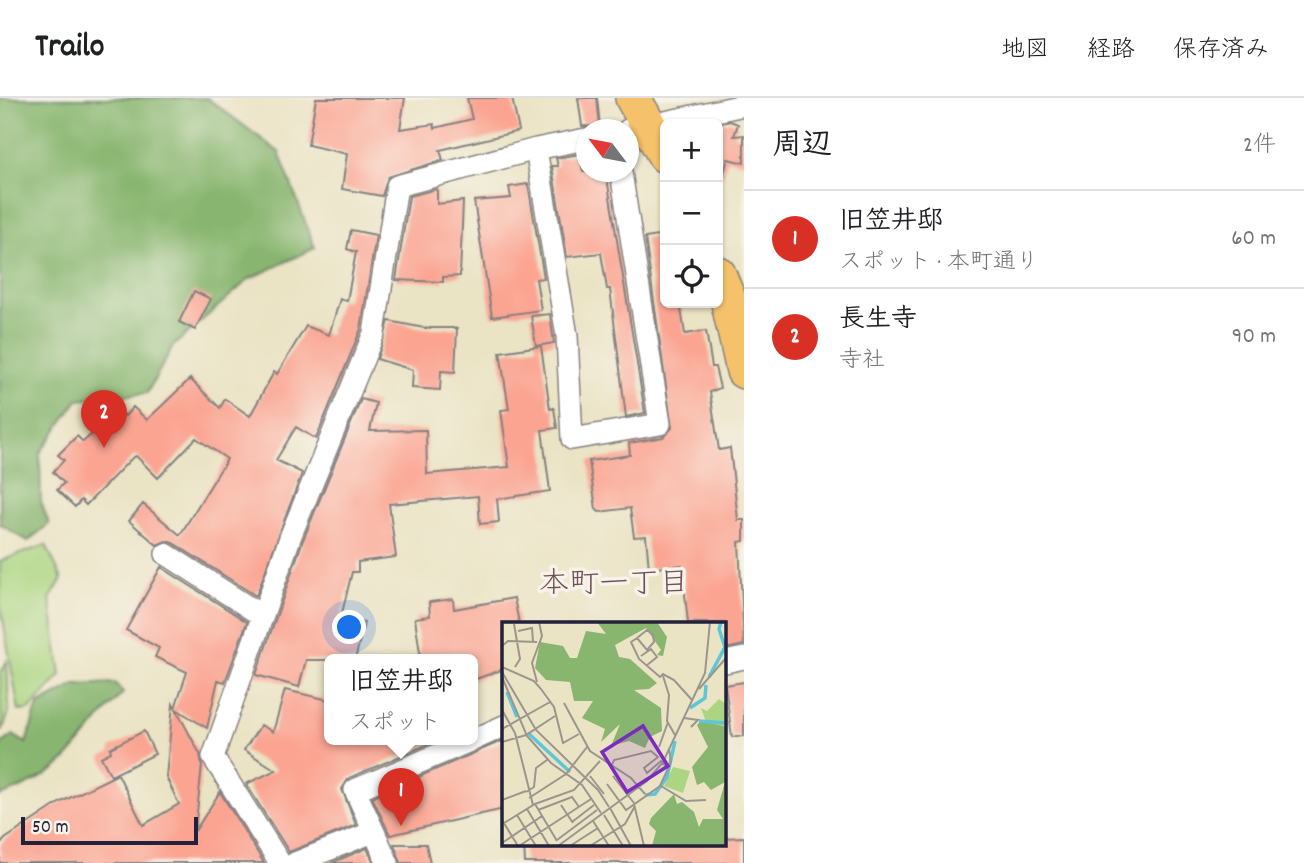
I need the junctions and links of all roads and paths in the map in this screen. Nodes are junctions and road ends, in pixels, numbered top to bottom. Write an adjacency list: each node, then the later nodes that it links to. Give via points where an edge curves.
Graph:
1 (744, 105): 2 (street)
2 (644, 127)
3 (576, 141): 4 (street)
4 (536, 149): 5 (street, via 567,336 572,439 660,424); 9 (street, via 397,186 374,332)
5 (623, 182)
6 (723, 285): 7 (main road)
7 (744, 370)
8 (166, 554): 9 (street)
9 (262, 615): 16 (street, via 213,757)
10 (744, 658): 11 (street)
11 (726, 662)
12 (502, 727): 13 (street)
13 (478, 737)
14 (460, 745): 15 (street, via 355,790)
15 (373, 832): 17 (street); 18 (street)
16 (280, 863)
17 (295, 863)
18 (387, 863)

